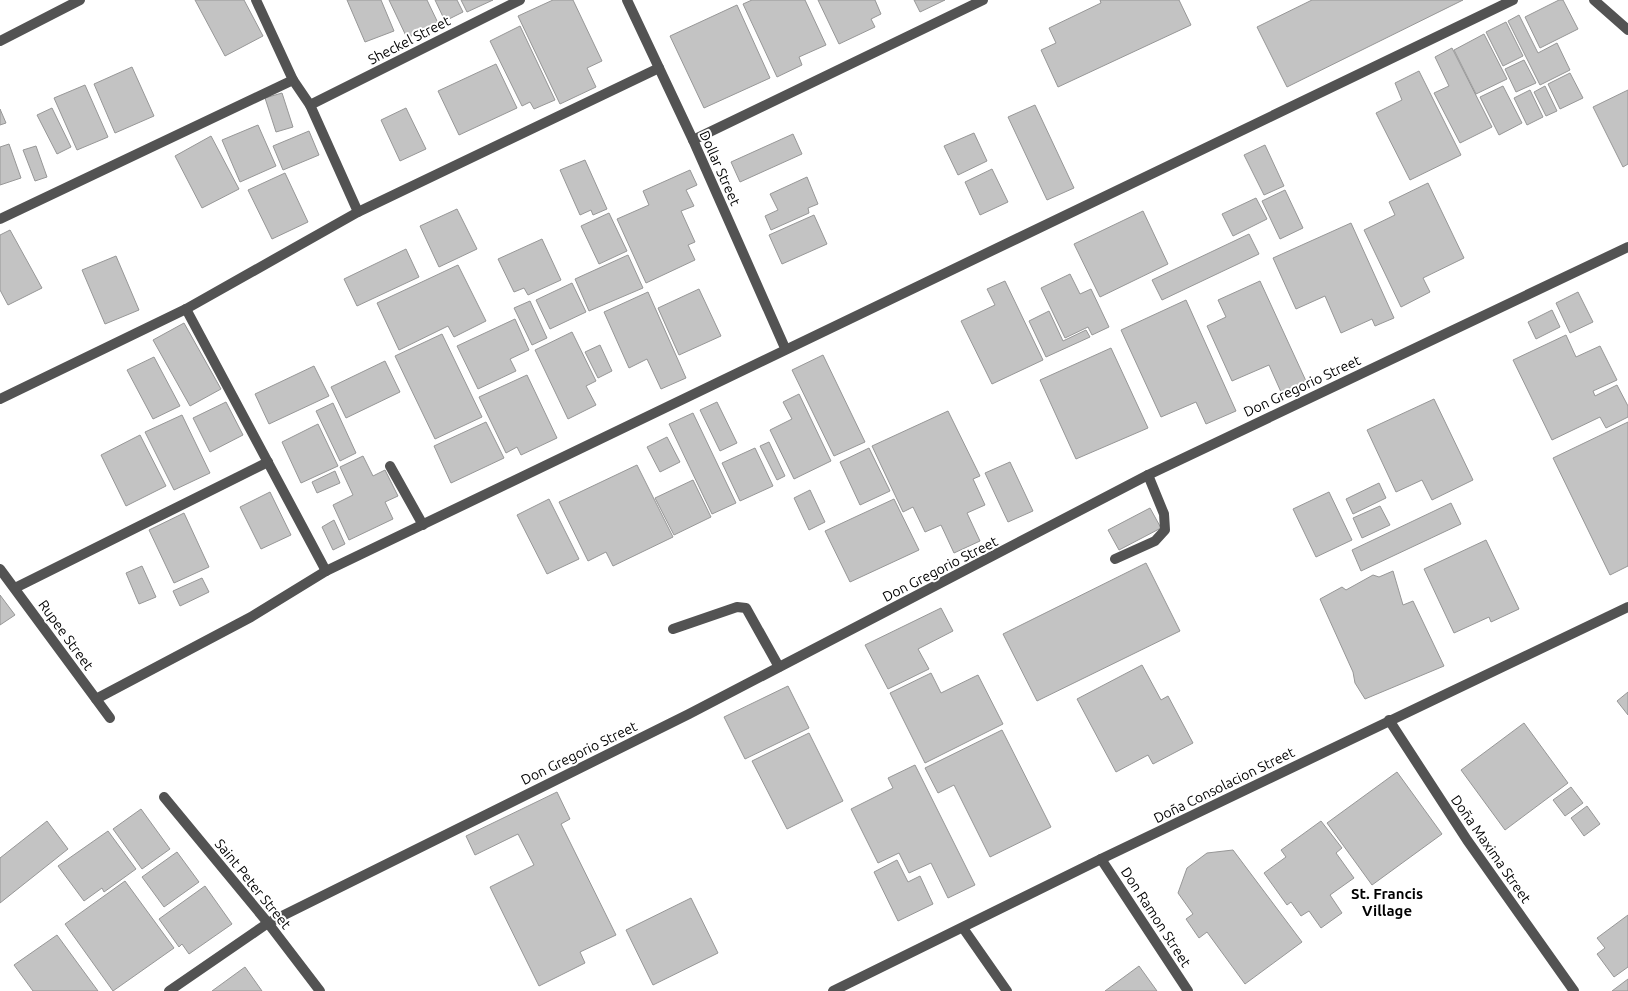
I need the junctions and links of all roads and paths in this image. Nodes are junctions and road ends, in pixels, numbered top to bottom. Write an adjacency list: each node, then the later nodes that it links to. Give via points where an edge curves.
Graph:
1 (79, 0): 9 (street)
2 (256, 0): 11 (street)
3 (520, 0): 12 (street, Sheckel Street)
4 (627, 0): 10 (street, Dollar Street)
5 (983, 0): 13 (street)
6 (1513, 0): 18 (street)
7 (1594, 0): 8 (street)
8 (1628, 30)
9 (0, 41)
10 (659, 68): 13 (street, Dollar Street); 14 (street)
11 (293, 80): 12 (street); 15 (street)
12 (310, 105): 14 (street)
13 (693, 140): 18 (street, Dollar Street)
14 (358, 212): 17 (street)
15 (0, 219)
16 (1628, 247): 22 (street, Don Gregorio Street)
17 (186, 308): 19 (street); 20 (street)
18 (785, 348): 23 (street)
19 (0, 399)
20 (268, 462): 26 (street); 27 (street)
21 (390, 466): 23 (street)
22 (1148, 475): 24 (street, via 1164,514 1165,530 1155,541); 30 (street, Don Gregorio Street)
23 (422, 525): 26 (street)
24 (1115, 559)
25 (0, 568): 27 (street, Rupee Street)
26 (326, 570): 31 (street, via 250,617)
27 (15, 588): 31 (street, Rupee Street)
28 (1628, 607): 33 (street, Doña Consolacion Street)
29 (673, 630): 30 (street, via 737,607 746,608)
30 (780, 667): 36 (street, Don Gregorio Street)
31 (96, 699): 32 (street, Rupee Street)
32 (110, 718)
33 (1389, 720): 35 (street, Doña Consolacion Street); 43 (street, Doña Maxima Street, via 1467,840)
34 (164, 797): 36 (street, Saint Peter Street)
35 (1101, 859): 37 (street, Doña Consolacion Street); 42 (street, Don Ramon Street)
36 (268, 923): 38 (street, Don Gregorio Street); 39 (street, Saint Peter Street)
37 (962, 928): 40 (street, Doña Consolacion Street); 41 (street)
38 (169, 991)
39 (320, 991)
40 (834, 991)
41 (1007, 991)
42 (1188, 991)
43 (1574, 991)

